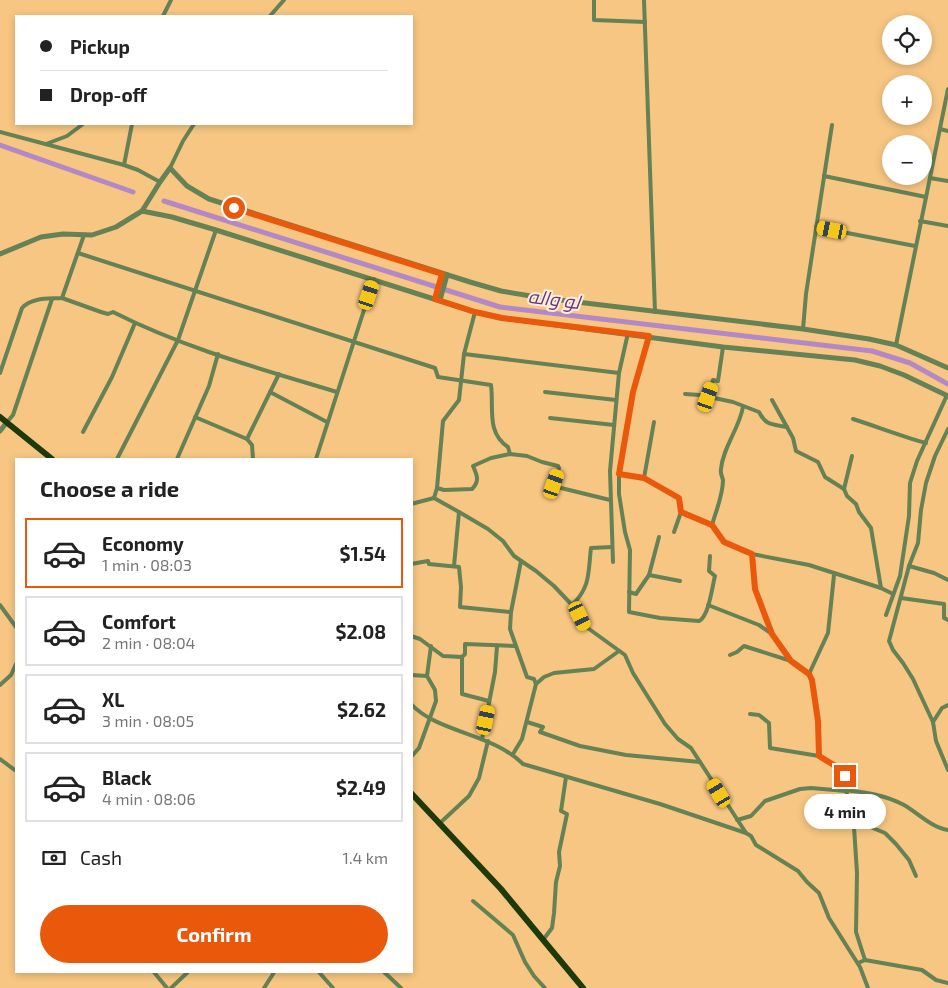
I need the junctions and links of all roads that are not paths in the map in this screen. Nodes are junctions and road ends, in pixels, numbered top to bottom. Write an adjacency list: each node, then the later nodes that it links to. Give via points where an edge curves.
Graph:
1 (171, 0): 5 (street)
2 (284, 0): 6 (street)
3 (594, 0): 7 (street, via 594,20)
4 (644, 0): 7 (street)
5 (164, 15)
6 (271, 15)
7 (645, 22): 42 (street)
8 (948, 89): 13 (street)
9 (82, 125): 16 (street, via 67,136)
10 (132, 125): 17 (street)
11 (193, 125): 18 (street)
12 (832, 125): 20 (street)
13 (940, 129): 14 (street); 19 (street)
14 (948, 131)
15 (0, 132): 16 (street)
16 (44, 145): 17 (street)
17 (124, 165): 23 (street)
18 (170, 168): 23 (street); 35 (street, via 187,186 209,199)
19 (932, 168)
20 (824, 176): 25 (street); 29 (street)
21 (932, 178): 22 (street)
22 (948, 181)
23 (160, 182): 26 (street)
24 (929, 185): 25 (street)
25 (926, 197): 27 (street)
26 (142, 211): 30 (street); 31 (street, via 116,228)
27 (920, 221): 28 (street); 32 (street)
28 (948, 226)
29 (816, 227): 32 (street); 44 (street)
30 (216, 230): 36 (street); 37 (street)
31 (84, 235): 33 (street); 34 (street, via 41,238)
32 (915, 246): 49 (street)
33 (78, 253): 37 (street); 38 (street)
34 (0, 254)
35 (445, 274): 40 (street); 42 (street, via 509,292)
36 (374, 279): 40 (street); 48 (street)
37 (196, 291): 47 (street); 48 (street)
38 (62, 298): 39 (street); 43 (street, via 108,314 113,312)
39 (52, 299): 55 (street, via 27,303 22,308); 71 (street, via 13,415)
40 (437, 300): 41 (street)
41 (475, 312): 45 (street); 52 (street)
42 (655, 312): 44 (street)
43 (135, 323): 47 (street); 78 (street)
44 (803, 329): 49 (street)
45 (628, 333): 46 (street); 54 (street)
46 (649, 336): 50 (street); 88 (street, via 633,392)
47 (178, 340): 51 (street); 84 (street)
48 (354, 343): 57 (street, via 434,368 438,377); 59 (street)
49 (896, 345): 53 (street)
50 (723, 347): 62 (street, via 855,360 904,375); 63 (street, via 718,381 714,380)
51 (218, 354): 56 (street); 68 (street, via 209,386)
52 (464, 354): 54 (street); 57 (street)
53 (948, 368)
54 (618, 373): 64 (street)
55 (0, 374)
56 (279, 374): 58 (street); 59 (street)
57 (462, 380): 81 (street, via 491,385 494,429); 90 (street, via 459,400 443,421)
58 (270, 392): 72 (street); 79 (street)
59 (337, 392): 72 (street)
60 (545, 392): 64 (street)
61 (685, 394): 63 (street)
62 (947, 396): 80 (street)
63 (708, 397): 66 (street)
64 (616, 400): 74 (street)
65 (772, 400): 75 (street)
66 (743, 407): 75 (street, via 759,412 768,424); 97 (street, via 720,471 723,480)
67 (0, 416): 71 (main road)
68 (195, 417): 79 (street); 85 (street)
69 (550, 418): 74 (street)
70 (853, 419): 80 (street)
71 (7, 422): 77 (street); 83 (main road)
72 (327, 422): 87 (street)
73 (654, 422): 89 (street)
74 (614, 425): 93 (street)
75 (787, 427): 91 (street, via 796,452 816,460 825,477)
76 (948, 429): 107 (street, via 934,456 926,483 918,543)
77 (0, 430)
78 (83, 432)
79 (247, 439): 86 (street, via 252,445)
80 (926, 443): 114 (street, via 910,483 909,516 900,576)
81 (510, 454): 90 (street, via 473,466 478,477 472,489); 93 (street, via 558,466 554,484 557,487)
82 (852, 456): 91 (street)
83 (51, 458)
84 (118, 458)
85 (177, 458)
86 (253, 458)
87 (316, 458)
88 (619, 474): 89 (street); 113 (street, via 619,494 630,550)
89 (644, 478): 96 (street, via 679,498)
90 (437, 488): 92 (street)
91 (844, 489): 112 (street, via 871,528)
92 (434, 498): 94 (street); 95 (street)
93 (610, 500): 100 (street)
94 (413, 503)
95 (459, 512): 103 (street, via 488,529); 106 (street)
96 (681, 512): 97 (street); 98 (street)
97 (712, 525): 101 (street, via 724,542)
98 (674, 532)
99 (659, 537): 109 (street)
100 (612, 547): 104 (street); 117 (street, via 591,548 587,586)
101 (752, 554): 108 (street, via 809,565); 123 (street, via 755,589)
102 (710, 556): 118 (street, via 709,571 715,576)
103 (521, 561): 117 (street); 119 (street)
104 (613, 562)
105 (413, 564): 106 (street, via 428,561 429,564)
106 (454, 566): 119 (street, via 459,567 460,607)
107 (909, 566): 110 (street); 115 (street)
108 (834, 575): 112 (street); 133 (street, via 828,633)
109 (649, 576): 111 (street); 113 (street, via 636,594)
110 (948, 580)
111 (680, 581)
112 (880, 588): 114 (street)
113 (629, 592): 118 (street, via 629,612 660,618 701,621)
114 (893, 594): 120 (street)
115 (901, 598): 121 (street, via 944,604 944,618); 144 (street, via 889,641)
116 (0, 605): 122 (street)
117 (572, 605): 128 (street, via 584,626)
118 (708, 605): 123 (street, via 759,625)
119 (511, 612): 127 (street, via 510,629)
120 (886, 615)
121 (948, 620)
122 (15, 626)
123 (772, 634): 131 (street)
124 (413, 637): 125 (street)
125 (431, 646): 130 (street, via 443,656); 135 (street)
126 (497, 646): 127 (street); 130 (street, via 465,644); 138 (street)
127 (515, 646): 136 (street, via 527,677)
128 (620, 651): 136 (street, via 594,669 554,673); 151 (street, via 665,724 691,748)
129 (730, 655): 131 (street, via 744,646)
130 (462, 657): 138 (street, via 462,694)
131 (791, 661): 133 (street)
132 (15, 666): 137 (street)
133 (809, 674): 149 (street, via 818,721)
134 (413, 675): 135 (street)
135 (427, 676): 142 (street, via 435,690 436,701)
136 (535, 682): 143 (street)
137 (0, 685)
138 (490, 701): 145 (street)
139 (948, 705): 144 (street, via 942,708)
140 (413, 706): 142 (street)
141 (750, 714): 149 (street, via 759,715 769,723 770,748)
142 (430, 718): 145 (street); 148 (street, via 419,748)
143 (527, 722): 147 (street); 151 (street, via 543,727 540,732 580,746 626,755)
144 (933, 722): 153 (street, via 936,742)
145 (482, 739): 146 (street)
146 (488, 742): 147 (street); 158 (street, via 479,778 469,796)
147 (513, 754): 154 (street, via 523,764)
148 (413, 755)
149 (819, 756): 155 (street, via 844,772)
150 (0, 759): 152 (street)
151 (700, 762): 157 (street)
152 (15, 770)
153 (948, 770)
154 (566, 777): 160 (street); 163 (street, via 561,810 567,814 559,852 552,928)
155 (846, 791): 157 (street, via 800,789 765,801 751,816); 164 (street, via 854,827 856,932)
156 (413, 795): 158 (main road)
157 (737, 820): 160 (street)
158 (439, 824): 163 (main road, via 500,888)
159 (948, 830): 161 (street, via 886,798 844,790 862,824 885,833 909,860)
160 (746, 833): 165 (street, via 756,845 798,871 819,893 829,918)
161 (916, 876)
162 (474, 901): 176 (street, via 513,935 525,962)
163 (543, 940): 177 (main road)
164 (865, 960): 165 (street); 171 (street, via 922,970 936,980)
165 (858, 964): 178 (street)
166 (155, 973): 172 (street)
167 (187, 973): 172 (street)
168 (274, 973): 173 (street)
169 (320, 973): 174 (street)
170 (385, 973): 175 (street)
171 (948, 983)
172 (169, 988)
173 (264, 988)
174 (333, 988)
175 (401, 988)
176 (545, 988)
177 (583, 988)
178 (868, 988)

